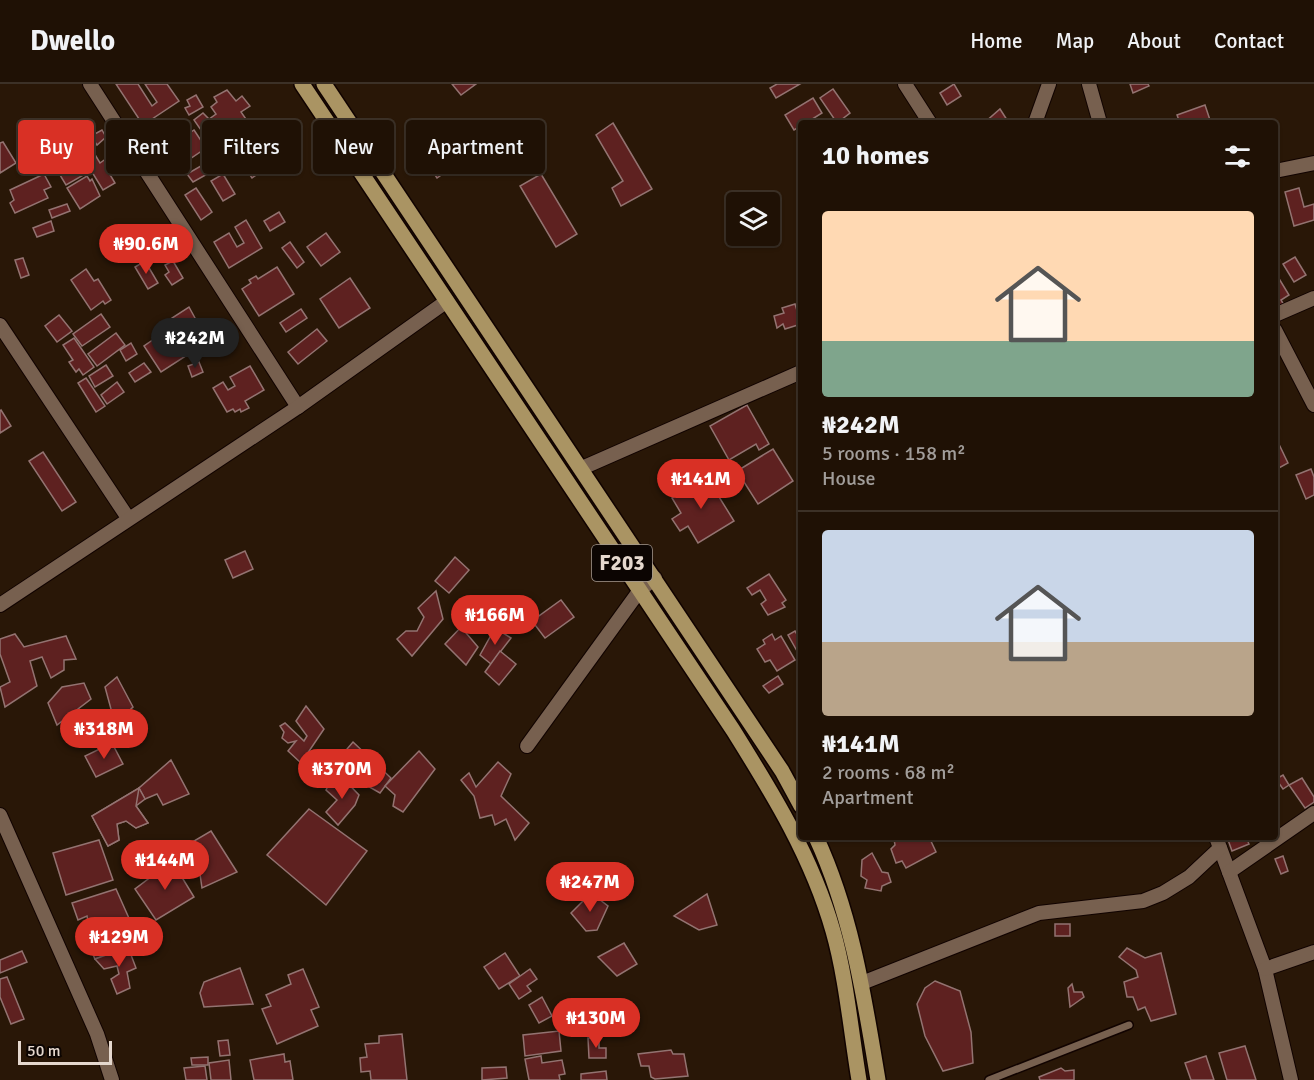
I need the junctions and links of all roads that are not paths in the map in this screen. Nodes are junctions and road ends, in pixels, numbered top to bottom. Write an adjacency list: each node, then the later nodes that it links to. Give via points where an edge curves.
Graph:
1 (90, 84): 19 (street)
2 (302, 84): 13 (main road, F203)
3 (324, 84): 20 (main road, F203)
4 (905, 84): 7 (street)
5 (1049, 84): 8 (street)
6 (1089, 84): 9 (street)
7 (928, 120)
8 (1036, 120)
9 (1100, 120)
10 (1314, 163): 11 (street)
11 (1278, 170)
12 (1314, 298): 14 (street)
13 (447, 301): 19 (street); 23 (main road, F203)
14 (1278, 314)
15 (0, 325): 21 (street)
16 (1278, 336): 18 (street)
17 (798, 373): 20 (street)
18 (1314, 405)
19 (298, 407): 21 (street)
20 (582, 468): 22 (main road, F203)
21 (128, 518): 24 (street)
22 (655, 578): 23 (street); 26 (main road, F203)
23 (640, 590): 25 (street); 39 (main road, F203, via 733,730 789,821 804,853 834,933)
24 (0, 605)
25 (527, 746)
26 (798, 800)
27 (1314, 813): 29 (street)
28 (0, 814): 38 (street, via 97,1034)
29 (1278, 838)
30 (817, 840): 36 (main road, via 844,906)
31 (1275, 840): 33 (street)
32 (1219, 842): 33 (street); 36 (street, via 1188,877 1143,902 1039,913)
33 (1229, 872): 35 (street)
34 (1314, 952): 35 (street)
35 (1265, 969): 42 (street)
36 (862, 983): 40 (main road)
37 (1129, 1025): 41 (lane)
38 (112, 1080)
39 (859, 1080)
40 (878, 1080)
41 (989, 1080)
42 (1291, 1080)

